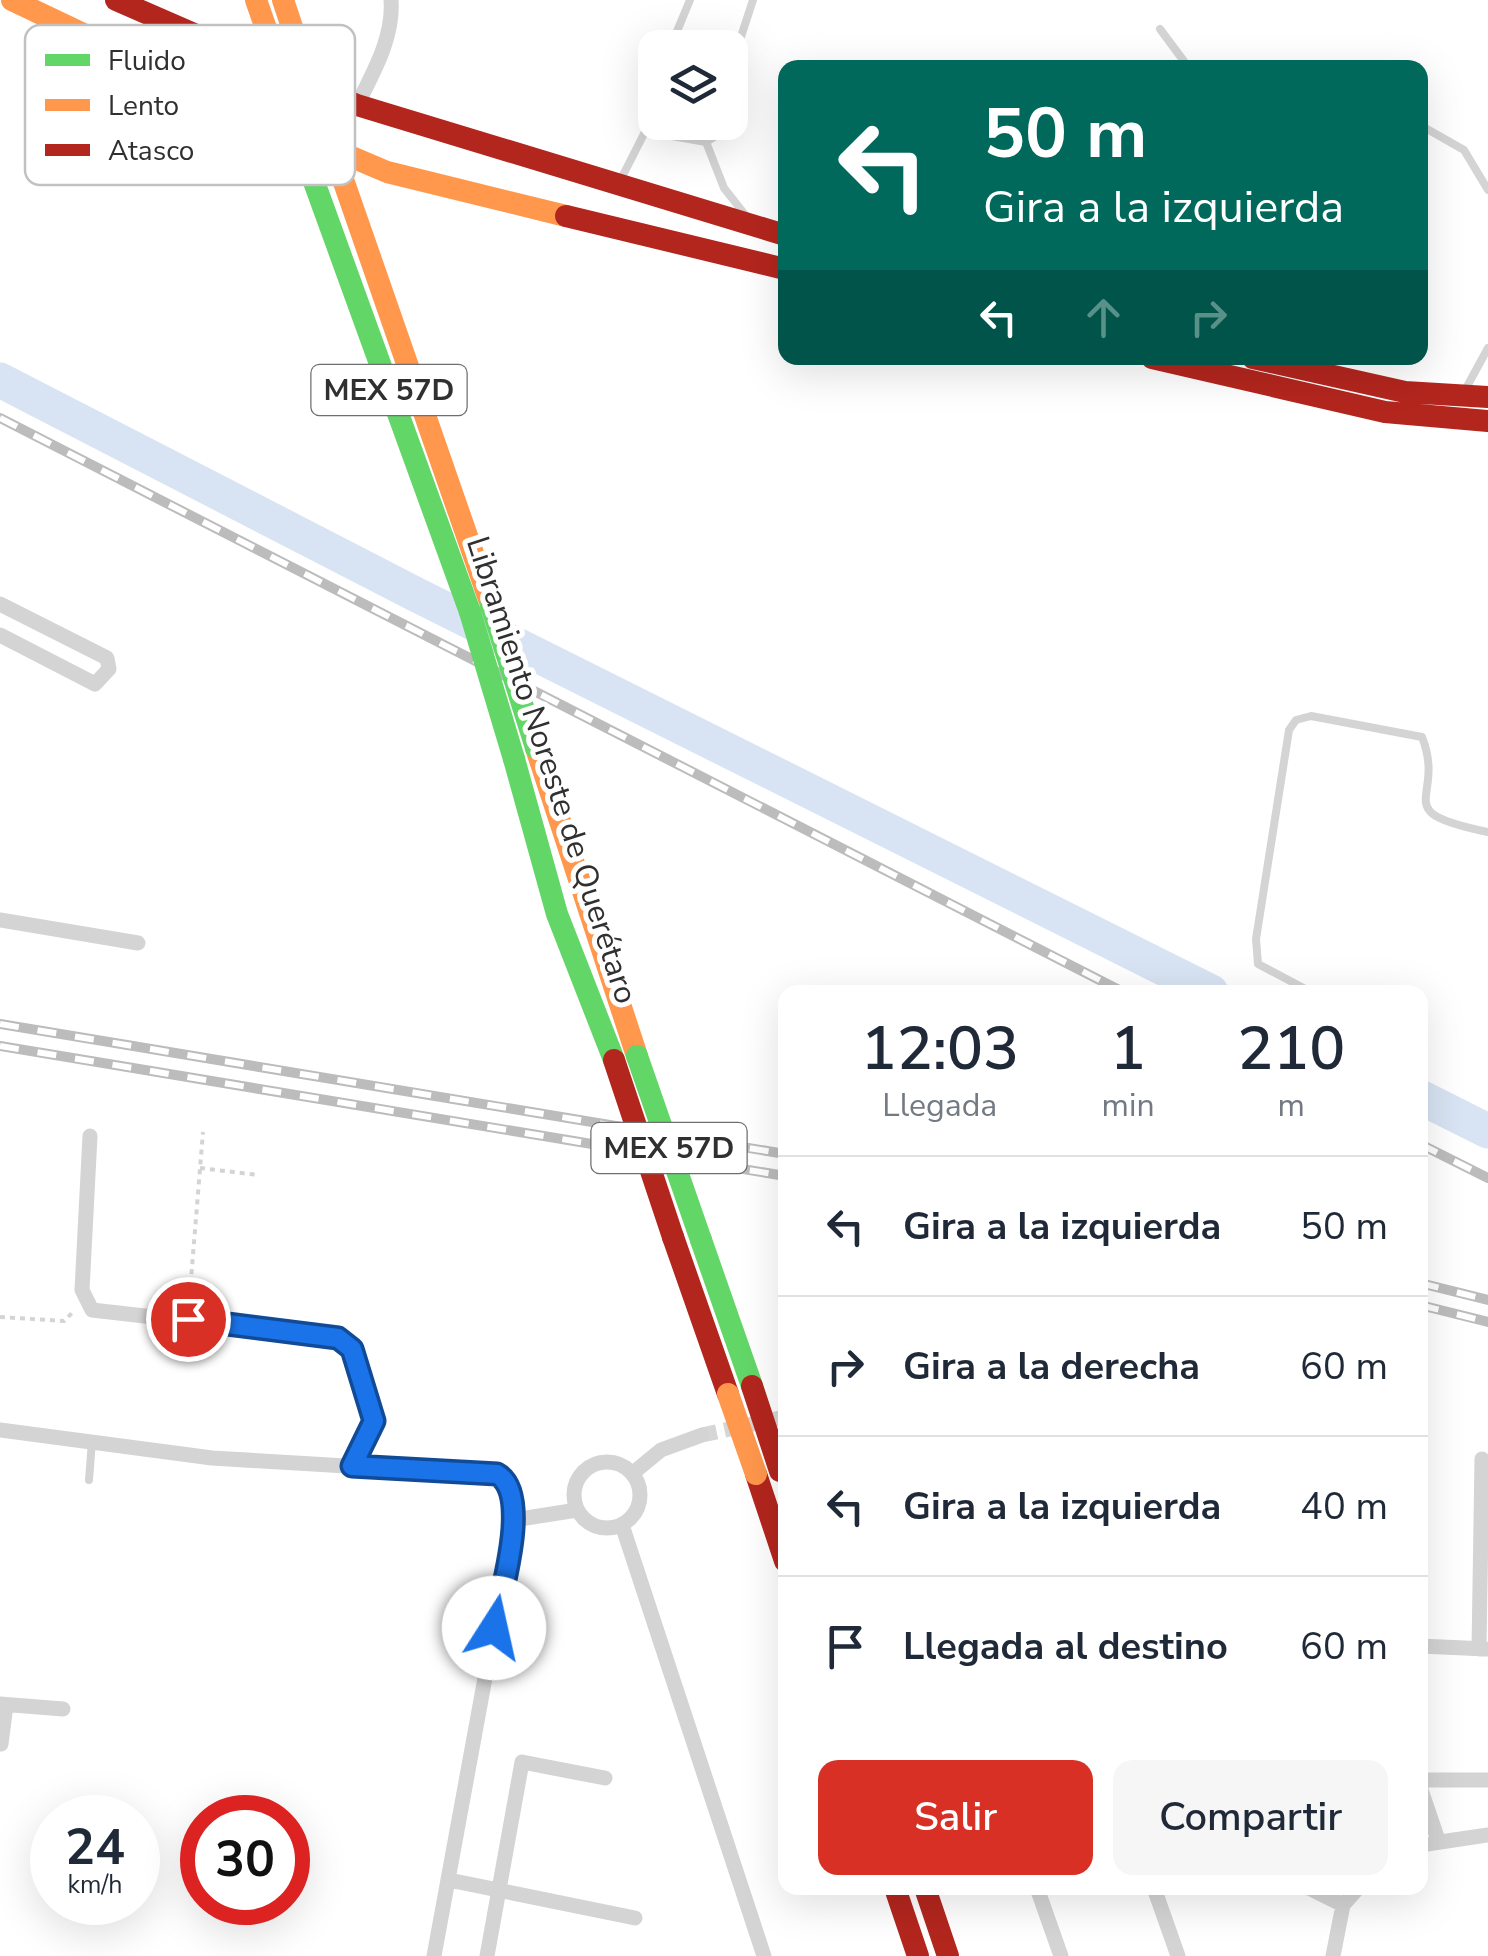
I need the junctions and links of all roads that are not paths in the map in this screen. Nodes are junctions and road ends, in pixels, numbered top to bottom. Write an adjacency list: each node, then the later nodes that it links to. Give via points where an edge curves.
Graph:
1 (12, 0): 8 (main road)
2 (116, 0): 9 (main road)
3 (256, 0): 10 (main road, Libramiento Noreste de Querétaro / MEX 57D, bridge)
4 (283, 0): 11 (main road, Libramiento Noreste de Querétaro / MEX 57D, bridge)
5 (391, 0): 17 (street, via 383,50)
6 (690, 0): 13 (lane)
7 (753, 0): 14 (lane)
8 (64, 25)
9 (173, 25)
10 (265, 25)
11 (291, 25)
12 (1160, 29): 15 (lane)
13 (678, 30)
14 (743, 30)
15 (1183, 60)
16 (355, 105): 17 (main road)
17 (358, 106): 26 (main road)
18 (1428, 130): 27 (lane, via 1464,150)
19 (641, 140): 26 (lane)
20 (696, 140): 22 (lane)
21 (709, 140): 22 (lane)
22 (706, 142): 28 (lane, via 724,188)
23 (355, 159): 30 (main road, via 386,172)
24 (316, 185): 38 (main road, Libramiento Noreste de Querétaro / MEX 57D, bridge)
25 (344, 185): 38 (main road, Libramiento Noreste de Querétaro / MEX 57D, bridge)
26 (617, 187): 28 (main road)
27 (1488, 190)
28 (755, 227): 29 (main road)
29 (778, 233)
30 (778, 268)
31 (1488, 348): 34 (lane)
32 (1182, 365): 36 (main road, via 1385,412)
33 (1284, 365): 34 (main road, via 1405,392)
34 (1462, 396): 35 (main road)
35 (1488, 396)
36 (1488, 421)
37 (0, 604): 39 (street, via 107,658 108,669 95,684)
38 (480, 608): 44 (main road, Libramiento Noreste de Querétaro / MEX 57D, bridge, via 536,748); 44 (main road, Libramiento Noreste de Querétaro / MEX 57D, bridge, via 557,914)
39 (0, 635)
40 (1488, 832): 43 (lane, via 1440,822 1428,809 1429,755 1422,738 1311,716 1296,720 1289,730 1256,939 1258,964)
41 (0, 920): 42 (street)
42 (138, 943)
43 (1298, 985)
44 (625, 1058): 50 (main road, Libramiento Noreste de Querétaro / MEX 57D, bridge, via 701,1240); 57 (main road, Libramiento Noreste de Querétaro / MEX 57D, bridge, via 673,1236)
45 (90, 1136): 51 (street, via 84,1299 92,1310 338,1338 352,1349 374,1421)
46 (0, 1430): 48 (street)
47 (702, 1435): 52 (street, via 661,1450)
48 (92, 1442): 51 (street); 53 (lane)
49 (1482, 1459): 59 (street)
50 (778, 1462)
51 (352, 1466): 55 (street, via 497,1474 514,1494)
52 (633, 1473): 54 (street, via 618,1463 592,1465 575,1484); 56 (street, via 639,1506)
53 (89, 1480)
54 (577, 1510): 55 (street); 56 (street, via 597,1527)
55 (514, 1520): 70 (street)
56 (622, 1525): 82 (street)
57 (778, 1540)
58 (1428, 1646): 59 (street)
59 (1483, 1649)
60 (3, 1705): 61 (street); 62 (street)
61 (63, 1708)
62 (1, 1744)
63 (605, 1778): 71 (street, via 522,1762)
64 (1488, 1780): 65 (street)
65 (1428, 1784)
66 (1428, 1809): 68 (street)
67 (1488, 1835): 68 (street)
68 (1438, 1840): 69 (street)
69 (1428, 1843)
70 (449, 1880): 71 (street); 80 (street)
71 (499, 1891): 79 (street); 81 (street)
72 (897, 1895): 83 (main road)
73 (927, 1895): 84 (main road)
74 (1039, 1895): 85 (street)
75 (1156, 1895): 86 (street)
76 (1324, 1895): 78 (street)
77 (1352, 1895): 78 (street)
78 (1343, 1905): 87 (street)
79 (635, 1918)
80 (434, 1956)
81 (487, 1956)
82 (764, 1956)
83 (918, 1956)
84 (948, 1956)
85 (1060, 1956)
86 (1178, 1956)
87 (1333, 1956)

